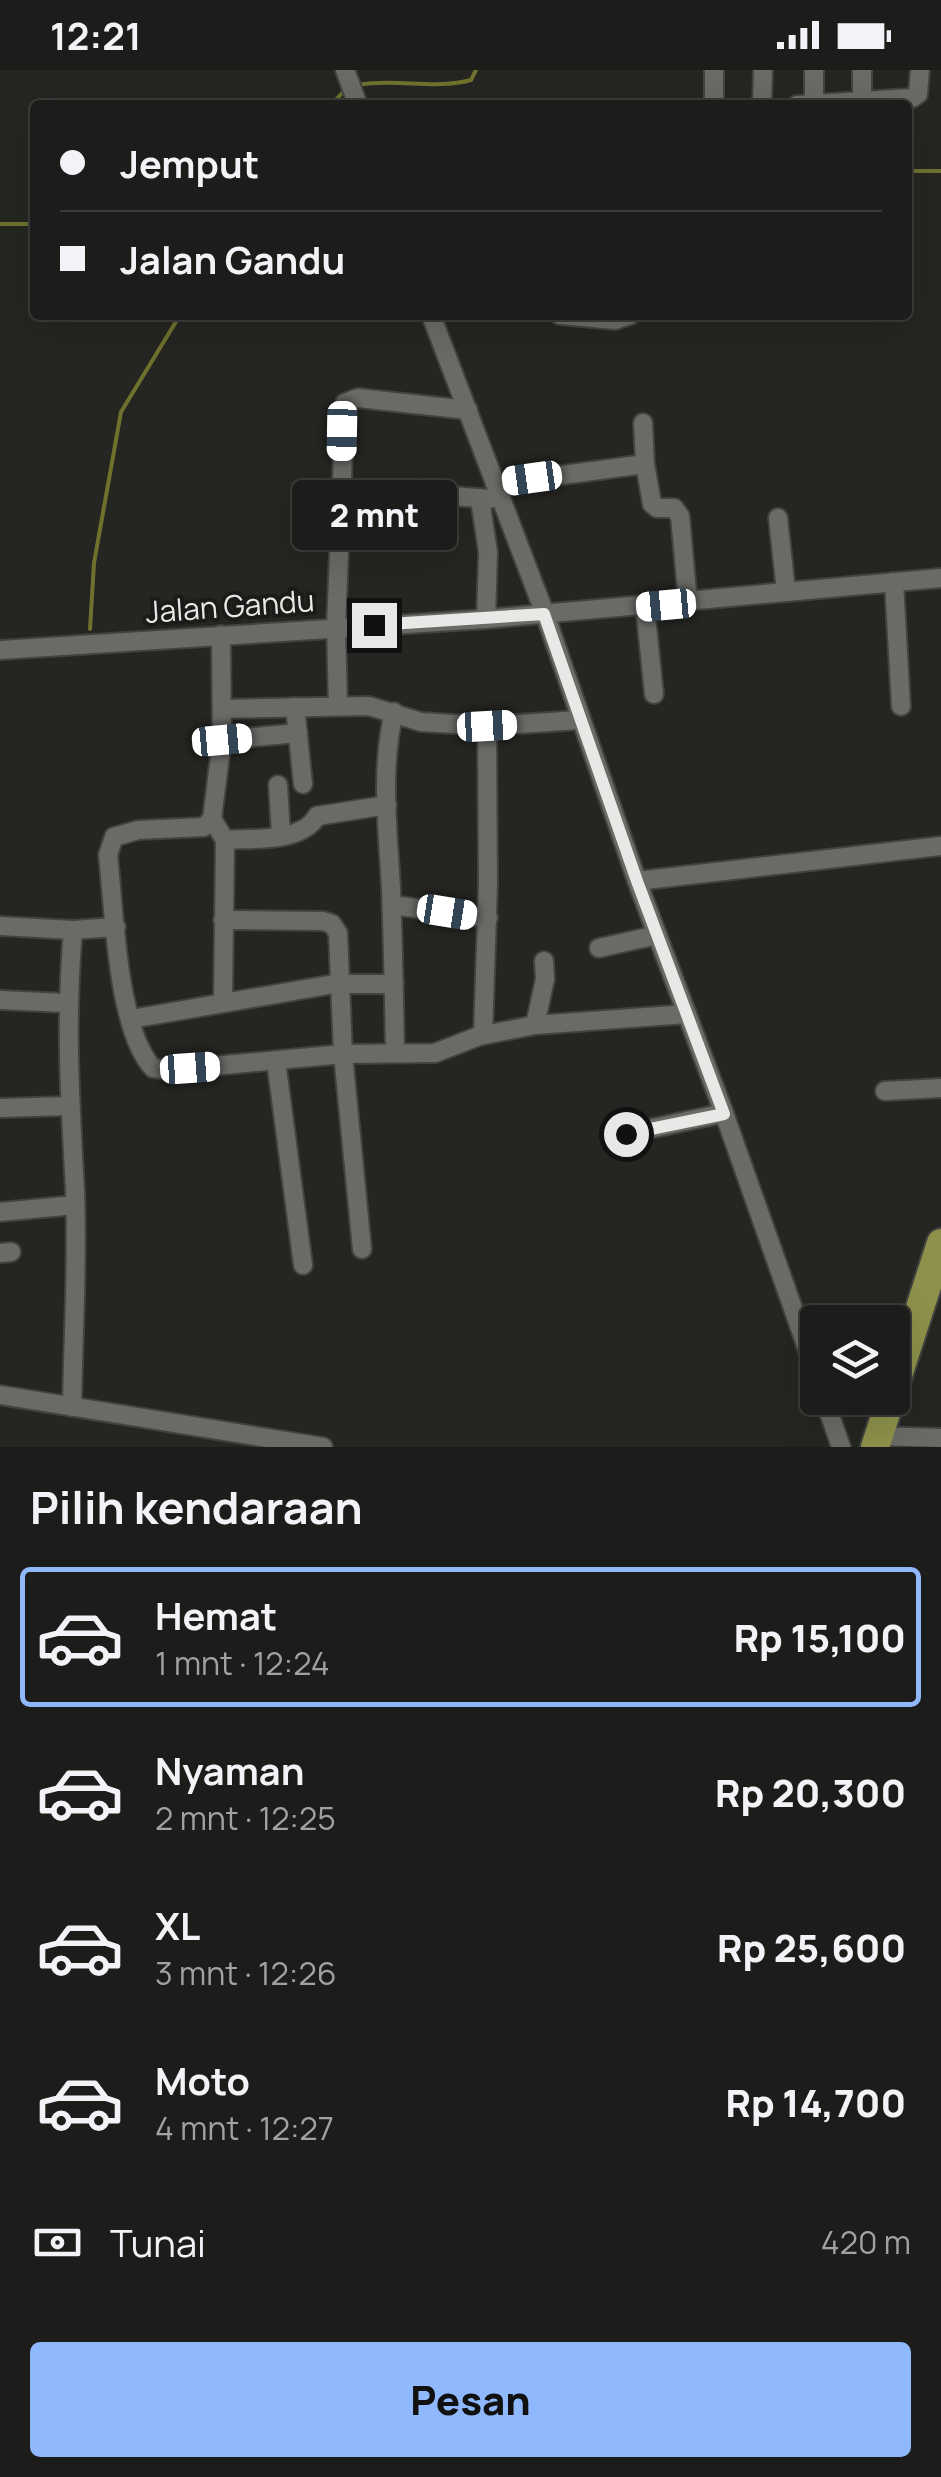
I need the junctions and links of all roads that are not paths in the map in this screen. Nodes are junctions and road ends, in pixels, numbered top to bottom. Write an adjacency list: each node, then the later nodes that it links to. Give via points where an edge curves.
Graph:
1 (714, 70): 6 (street)
2 (762, 70): 7 (street)
3 (814, 70): 8 (street)
4 (862, 70): 9 (street)
5 (920, 70): 10 (street, via 918,94)
6 (714, 100)
7 (762, 100)
8 (807, 100)
9 (862, 100)
10 (887, 100)
11 (434, 320): 12 (street)
12 (468, 410): 15 (street); 26 (street, via 358,398 345,403)
13 (643, 423): 14 (street)
14 (645, 464): 15 (street); 22 (street, via 652,504 680,516)
15 (498, 491): 17 (street); 24 (street)
16 (413, 493): 17 (street)
17 (480, 500): 25 (street, via 488,552)
18 (778, 518): 21 (street)
19 (941, 578): 20 (street, Jalan Gandu)
20 (894, 582): 21 (street, Jalan Gandu); 31 (street)
21 (786, 591): 22 (street, Jalan Gandu)
22 (688, 603): 23 (street, Jalan Gandu)
23 (645, 607): 24 (street, Jalan Gandu); 29 (street)
24 (544, 614): 25 (street, Jalan Gandu); 35 (street)
25 (486, 619): 26 (street, Jalan Gandu)
26 (336, 627): 27 (street, Jalan Gandu); 30 (street)
27 (222, 635): 28 (street, Jalan Gandu); 33 (street)
28 (0, 650)
29 (654, 694)
30 (338, 706): 32 (street); 34 (street)
31 (901, 706)
32 (295, 707): 33 (street); 37 (street)
33 (222, 709): 38 (street)
34 (394, 712): 36 (street, via 421,722); 41 (street)
35 (580, 720): 36 (street); 46 (street)
36 (487, 726): 48 (street)
37 (298, 733): 38 (street); 39 (street)
38 (222, 740): 42 (street)
39 (304, 784)
40 (278, 785): 43 (street)
41 (387, 804): 43 (street, via 317,816 311,827); 47 (street)
42 (212, 819): 44 (street); 51 (street, via 204,827 114,836 108,855)
43 (281, 835): 44 (street)
44 (224, 840): 49 (street)
45 (941, 846): 46 (street)
46 (637, 881): 53 (street)
47 (392, 904): 48 (street); 57 (street)
48 (488, 918): 64 (street)
49 (223, 920): 56 (street, via 332,924 338,932); 59 (street)
50 (0, 926): 52 (street)
51 (116, 928): 52 (street); 62 (street)
52 (73, 930): 60 (street)
53 (656, 935): 54 (street); 61 (street)
54 (599, 948)
55 (544, 961): 63 (street)
56 (339, 984): 57 (street); 59 (street); 66 (street)
57 (394, 984): 65 (street)
58 (0, 1000): 60 (street)
59 (224, 1001): 62 (street)
60 (66, 1002): 70 (street)
61 (687, 1014): 63 (street); 72 (street)
62 (130, 1019): 67 (street, via 153,1068)
63 (535, 1026): 64 (street)
64 (483, 1035): 65 (street, via 435,1053)
65 (394, 1052): 66 (street)
66 (343, 1054): 67 (street); 77 (street)
67 (276, 1061): 78 (street)
68 (941, 1088): 69 (street)
69 (885, 1091)
70 (68, 1106): 71 (street); 74 (street)
71 (0, 1108)
72 (724, 1114): 73 (street); 79 (street)
73 (626, 1134)
74 (75, 1205): 75 (street); 82 (street)
75 (0, 1212)
76 (941, 1243): 80 (highway)
77 (362, 1249)
78 (304, 1264)
79 (800, 1328)
80 (910, 1340)
81 (0, 1395): 82 (street)
82 (72, 1406): 87 (street)
83 (830, 1415): 88 (street)
84 (886, 1415): 86 (highway)
85 (941, 1438): 86 (street)
86 (877, 1442)
87 (323, 1447)
88 (841, 1447)

